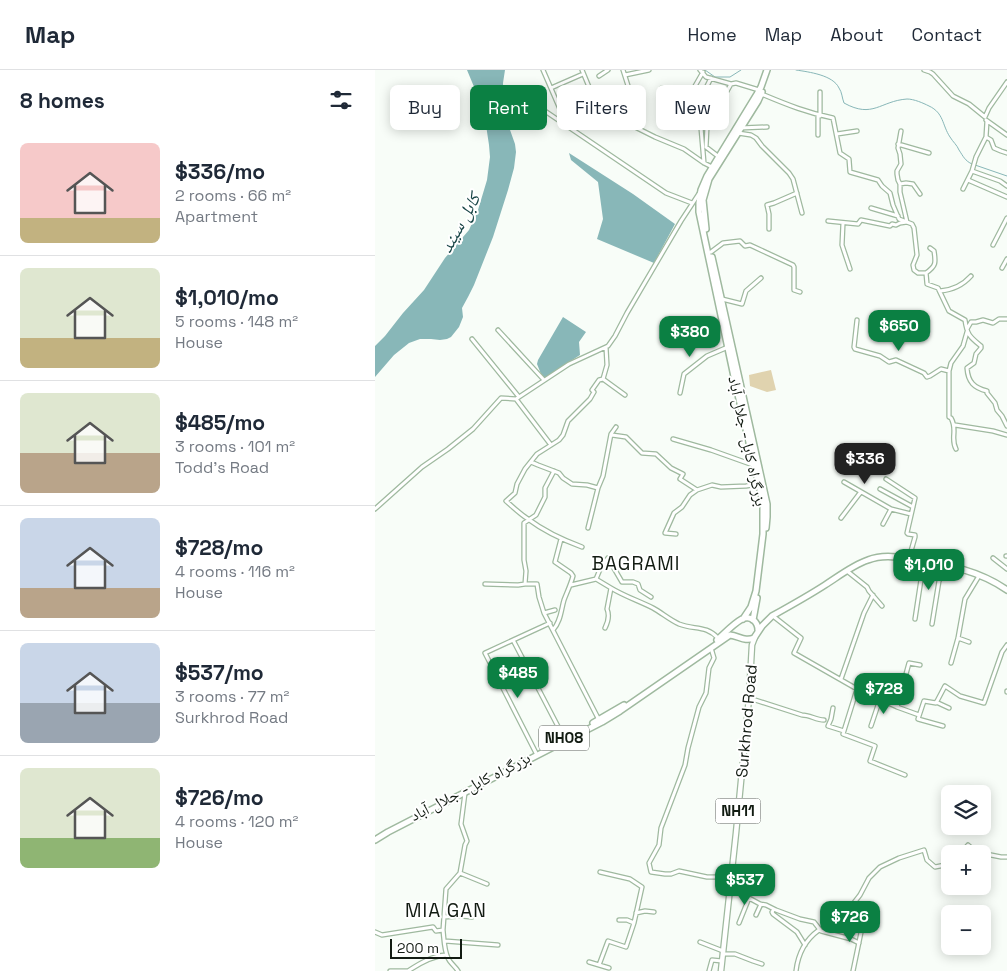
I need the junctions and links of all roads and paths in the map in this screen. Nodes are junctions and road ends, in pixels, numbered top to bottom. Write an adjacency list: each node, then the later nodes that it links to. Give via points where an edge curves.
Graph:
1 (543, 70): 19 (street)
2 (608, 70): 11 (street)
3 (623, 70): 10 (street)
4 (649, 70): 10 (street)
5 (768, 70): 22 (highway, بزرگراه کابل- جلال آباد / NH08)
6 (924, 70): 8 (street)
7 (701, 71): 12 (street); 17 (street)
8 (930, 71): 26 (street, via 953,96 969,104)
9 (582, 72): 15 (street); 19 (street)
10 (625, 75): 16 (street)
11 (599, 76)
12 (711, 78): 14 (street); 18 (street)
13 (1007, 82): 26 (street, via 989,108)
14 (731, 84): 20 (street); 22 (street)
15 (588, 85)
16 (628, 85)
17 (695, 85)
18 (708, 85)
19 (551, 88): 23 (street)
20 (729, 88)
21 (820, 92): 25 (street)
22 (759, 93): 25 (street); 31 (highway, بزرگراه کابل- جلال آباد / NH08)
23 (557, 103)
24 (547, 113): 53 (street, via 665,193)
25 (819, 115): 34 (street, via 833,118); 35 (street)
26 (986, 119): 36 (street); 37 (street)
27 (767, 127): 31 (street)
28 (641, 130): 42 (street, via 683,149)
29 (701, 130): 42 (street)
30 (707, 130): 41 (street, via 706,147)
31 (737, 130): 41 (highway, بزرگراه کابل- جلال آباد / NH08); 50 (street, via 756,138 789,173); 63 (highway, بزرگراه کابل- جلال آباد / NH08, via 709,179 703,200)
32 (857, 131): 34 (street)
33 (901, 131): 38 (street)
34 (837, 134): 57 (street, via 840,153 849,159 850,172 879,180 890,193)
35 (818, 135)
36 (1007, 135)
37 (986, 137): 40 (street, via 994,148); 44 (street, via 975,157)
38 (898, 144): 39 (street); 46 (street)
39 (929, 153)
40 (1007, 153)
41 (719, 157): 43 (highway, بزرگراه کابل- جلال آباد / NH08)
42 (704, 163): 43 (street)
43 (712, 167): 49 (highway, بزرگراه کابل- جلال آباد / NH08)
44 (972, 171): 45 (street); 47 (street)
45 (968, 180): 48 (street); 52 (street)
46 (900, 184): 51 (street, via 913,184); 60 (street)
47 (1007, 186)
48 (963, 189)
49 (701, 190): 53 (street); 54 (highway, بزرگراه کابل- جلال آباد / NH08)
50 (797, 193): 56 (street); 62 (street, via 767,205)
51 (920, 194)
52 (1007, 197)
53 (692, 202): 54 (street); 82 (street)
54 (699, 203): 63 (highway, بزرگراه کابل- جلال آباد / NH08)
55 (871, 208): 57 (street)
56 (802, 213)
57 (898, 216): 60 (street)
58 (1007, 218): 64 (street)
59 (828, 222): 61 (street)
60 (907, 222): 61 (street, via 889,226 861,220 857,224); 70 (street, via 912,224 915,237 917,256 913,268 917,273)
61 (843, 223): 68 (street, via 842,245)
62 (769, 230)
63 (705, 231): 66 (highway, بزرگراه کابل- جلال آباد / NH08); 76 (highway, بزرگراه کابل- جلال آباد / NH08)
64 (993, 244)
65 (930, 248): 70 (street, via 934,250 935,263)
66 (711, 252): 74 (street, via 723,243 740,241 745,246 749,245 793,265 794,290); 75 (highway, بزرگراه کابل- جلال آباد / NH08)
67 (1007, 259): 69 (street)
68 (850, 268)
69 (1002, 268)
70 (925, 273): 73 (street, via 927,284 937,286)
71 (971, 276): 73 (street, via 950,290)
72 (761, 278): 75 (street, via 746,292 742,304)
73 (940, 291): 80 (street, via 949,311 965,320)
74 (800, 292)
75 (721, 299): 76 (highway, بزرگراه کابل- جلال آباد / NH08)
76 (722, 309): 83 (highway, بزرگراه کابل- جلال آباد / NH08)
77 (1007, 319): 80 (street, via 993,323 983,320 971,322)
78 (857, 320): 84 (street, via 854,348 889,362 896,360 927,377 941,368)
79 (498, 330): 86 (street)
80 (967, 331): 84 (street, via 963,346); 92 (street, via 981,347 974,363 967,369 971,382 987,391)
81 (472, 339): 90 (street)
82 (606, 347): 85 (street, via 607,365); 86 (street, via 574,361)
83 (730, 349): 87 (highway, بزرگراه کابل- جلال آباد / NH08); 88 (street, via 707,356 684,374)
84 (949, 371): 91 (street, via 949,417)
85 (603, 379): 89 (street); 97 (street, via 592,390 590,399 568,421 563,435)
86 (544, 380): 90 (street)
87 (738, 385): 100 (highway, بزرگراه کابل- جلال آباد / NH08); 104 (highway, بزرگراه کابل- جلال آباد / NH08)
88 (680, 393)
89 (625, 395)
90 (517, 398): 97 (street); 110 (street, via 501,398 473,428 422,466)
91 (955, 425): 95 (street); 98 (street, via 953,444)
92 (1007, 426)
93 (616, 427): 94 (street)
94 (612, 435): 105 (street); 107 (street, via 626,437 642,453 656,454 683,474 680,480)
95 (1007, 435)
96 (673, 439): 100 (street)
97 (551, 445): 99 (street)
98 (956, 448)
99 (531, 462): 101 (street); 114 (street, via 515,493 506,501)
100 (754, 466): 104 (highway, بزرگراه کابل- جلال آباد / NH08)
101 (554, 471): 105 (street, via 572,484); 114 (street, via 545,488 545,497)
102 (886, 479): 109 (street, via 914,497)
103 (844, 482): 108 (street)
104 (760, 483): 107 (street, via 712,485); 125 (highway, بزرگراه کابل- جلال آباد / NH08, via 763,512)
105 (598, 488): 116 (street)
106 (881, 489): 109 (street)
107 (697, 490): 117 (street, via 674,513 665,532)
108 (861, 493): 111 (street); 113 (street)
109 (913, 507): 112 (street)
110 (375, 509)
111 (891, 510): 112 (street); 115 (street)
112 (911, 514): 120 (street, via 907,533 915,537)
113 (841, 518)
114 (529, 520): 118 (street); 130 (street, via 524,523)
115 (883, 524)
116 (588, 528)
117 (676, 534)
118 (561, 539): 119 (street); 131 (street, via 555,562 573,574)
119 (582, 548)
120 (909, 558): 122 (highway); 126 (highway, via 874,558)
121 (993, 558): 124 (street)
122 (924, 560): 123 (highway); 140 (street)
123 (949, 565): 127 (highway); 145 (street, via 939,582)
124 (1007, 569)
125 (760, 571): 141 (highway, بزرگراه کابل- جلال آباد / NH08, via 754,600); 142 (highway, بزرگراه کابل- جلال آباد / NH08)
126 (847, 571): 134 (street); 139 (highway)
127 (979, 576): 133 (highway); 150 (street, via 965,599)
128 (596, 578): 131 (street); 132 (street); 135 (street, via 608,558 622,582 638,584 640,590)
129 (485, 584): 130 (street)
130 (525, 584): 138 (street, via 537,584)
131 (571, 585): 147 (street)
132 (611, 588): 146 (street, via 607,609 609,621); 151 (street, via 678,623 713,633)
133 (1006, 588)
134 (873, 595): 136 (street); 162 (street)
135 (651, 596)
136 (882, 606)
137 (555, 610): 138 (street)
138 (544, 613): 144 (street)
139 (772, 616): 143 (highway); 162 (street, via 801,638 794,653)
140 (915, 619)
141 (741, 620): 142 (highway); 149 (highway, بزرگراه کابل- جلال آباد / NH08, via 736,630); 151 (highway, بزرگراه کابل- جلال آباد / NH08)
142 (754, 620): 143 (highway); 148 (highway, بزرگراه کابل- جلال آباد / NH08)
143 (766, 621): 148 (highway)
144 (550, 623): 147 (street); 152 (street)
145 (932, 624)
146 (605, 628)
147 (553, 630): 171 (street)
148 (757, 633): 153 (highway); 157 (main road, Surkhrod Road / NH11)
149 (740, 637): 153 (highway); 156 (highway, بزرگراه کابل- جلال آباد / NH08, via 729,635)
150 (958, 638): 154 (street); 160 (street)
151 (719, 639): 171 (highway, بزرگراه کابل- جلال آباد / NH08)
152 (513, 640): 176 (street); 177 (street, via 485,652)
153 (745, 640): 157 (main road, Surkhrod Road)
154 (969, 642)
155 (1007, 645): 158 (street)
156 (711, 647): 179 (highway, بزرگراه کابل- جلال آباد / NH08, via 620,712); 186 (street, via 713,658 706,693 699,707 685,765 661,828 659,845 649,863 651,872 671,874 679,871)
157 (752, 650): 164 (main road, Surkhrod Road / NH11)
158 (1002, 652): 159 (street); 166 (street, via 984,703 960,696 945,686)
159 (1007, 656)
160 (951, 663)
161 (920, 665): 167 (street, via 909,663)
162 (841, 680): 163 (street)
163 (857, 689): 165 (street); 175 (street)
164 (749, 698): 172 (street); 186 (main road, Surkhrod Road / NH11)
165 (880, 699): 167 (street); 173 (street)
166 (936, 702): 169 (street); 170 (street, via 924,700)
167 (897, 707): 170 (street)
168 (833, 708): 175 (street, via 828,726)
169 (949, 708)
170 (919, 715): 174 (street, via 918,719)
171 (599, 720): 176 (highway, بزرگراه کابل- جلال آباد / NH08)
172 (824, 720)
173 (871, 726)
174 (943, 726)
175 (844, 731): 178 (street, via 843,734 875,746 871,761)
176 (564, 738): 177 (highway, بزرگراه کابل- جلال آباد / NH08)
177 (535, 753): 180 (highway, بزرگراه کابل- جلال آباد / NH08, via 386,829)
178 (905, 774)
179 (465, 792): 180 (highway, بزرگراه کابل- جلال آباد / NH08); 185 (street, via 461,824 467,841)
180 (375, 838)
181 (991, 855): 182 (street)
182 (1007, 857)
183 (941, 866): 197 (street, via 935,867 927,860 924,850 899,858 880,867 846,910)
184 (600, 872): 193 (street, via 628,878 642,886)
185 (459, 873): 187 (street); 195 (street, via 447,888)
186 (731, 881): 188 (main road, Surkhrod Road / NH11)
187 (487, 884)
188 (730, 888): 189 (street); 210 (main road, Surkhrod Road / NH11)
189 (749, 898): 190 (street); 201 (street)
190 (761, 904): 191 (street); 194 (street)
191 (774, 909): 203 (street, via 814,922); 209 (street, via 773,914 797,932)
192 (654, 912): 193 (street)
193 (637, 913): 200 (street)
194 (756, 914)
195 (444, 917): 196 (street); 202 (street)
196 (472, 917)
197 (830, 917)
198 (864, 918): 207 (street)
199 (619, 920): 200 (street)
200 (634, 923): 215 (street, via 626,947 608,941)
201 (739, 923)
202 (443, 930): 204 (street, via 433,928 382,935); 205 (street)
203 (819, 930): 207 (street); 209 (street)
204 (375, 932)
205 (445, 941): 208 (street); 211 (street)
206 (699, 942): 210 (street)
207 (859, 943): 223 (street)
208 (498, 945)
209 (805, 945): 222 (street)
210 (723, 952): 212 (main road, Surkhrod Road / NH11); 214 (street)
211 (446, 955): 218 (street, via 436,955); 219 (street)
212 (722, 961): 220 (street, via 712,960); 221 (main road, Surkhrod Road / NH11)
213 (589, 962): 215 (street)
214 (762, 964)
215 (599, 965): 216 (street)
216 (609, 968)
217 (390, 971): 218 (street)
218 (408, 971)
219 (457, 971)
220 (709, 971)
221 (721, 971)
222 (796, 971)
223 (853, 971)

